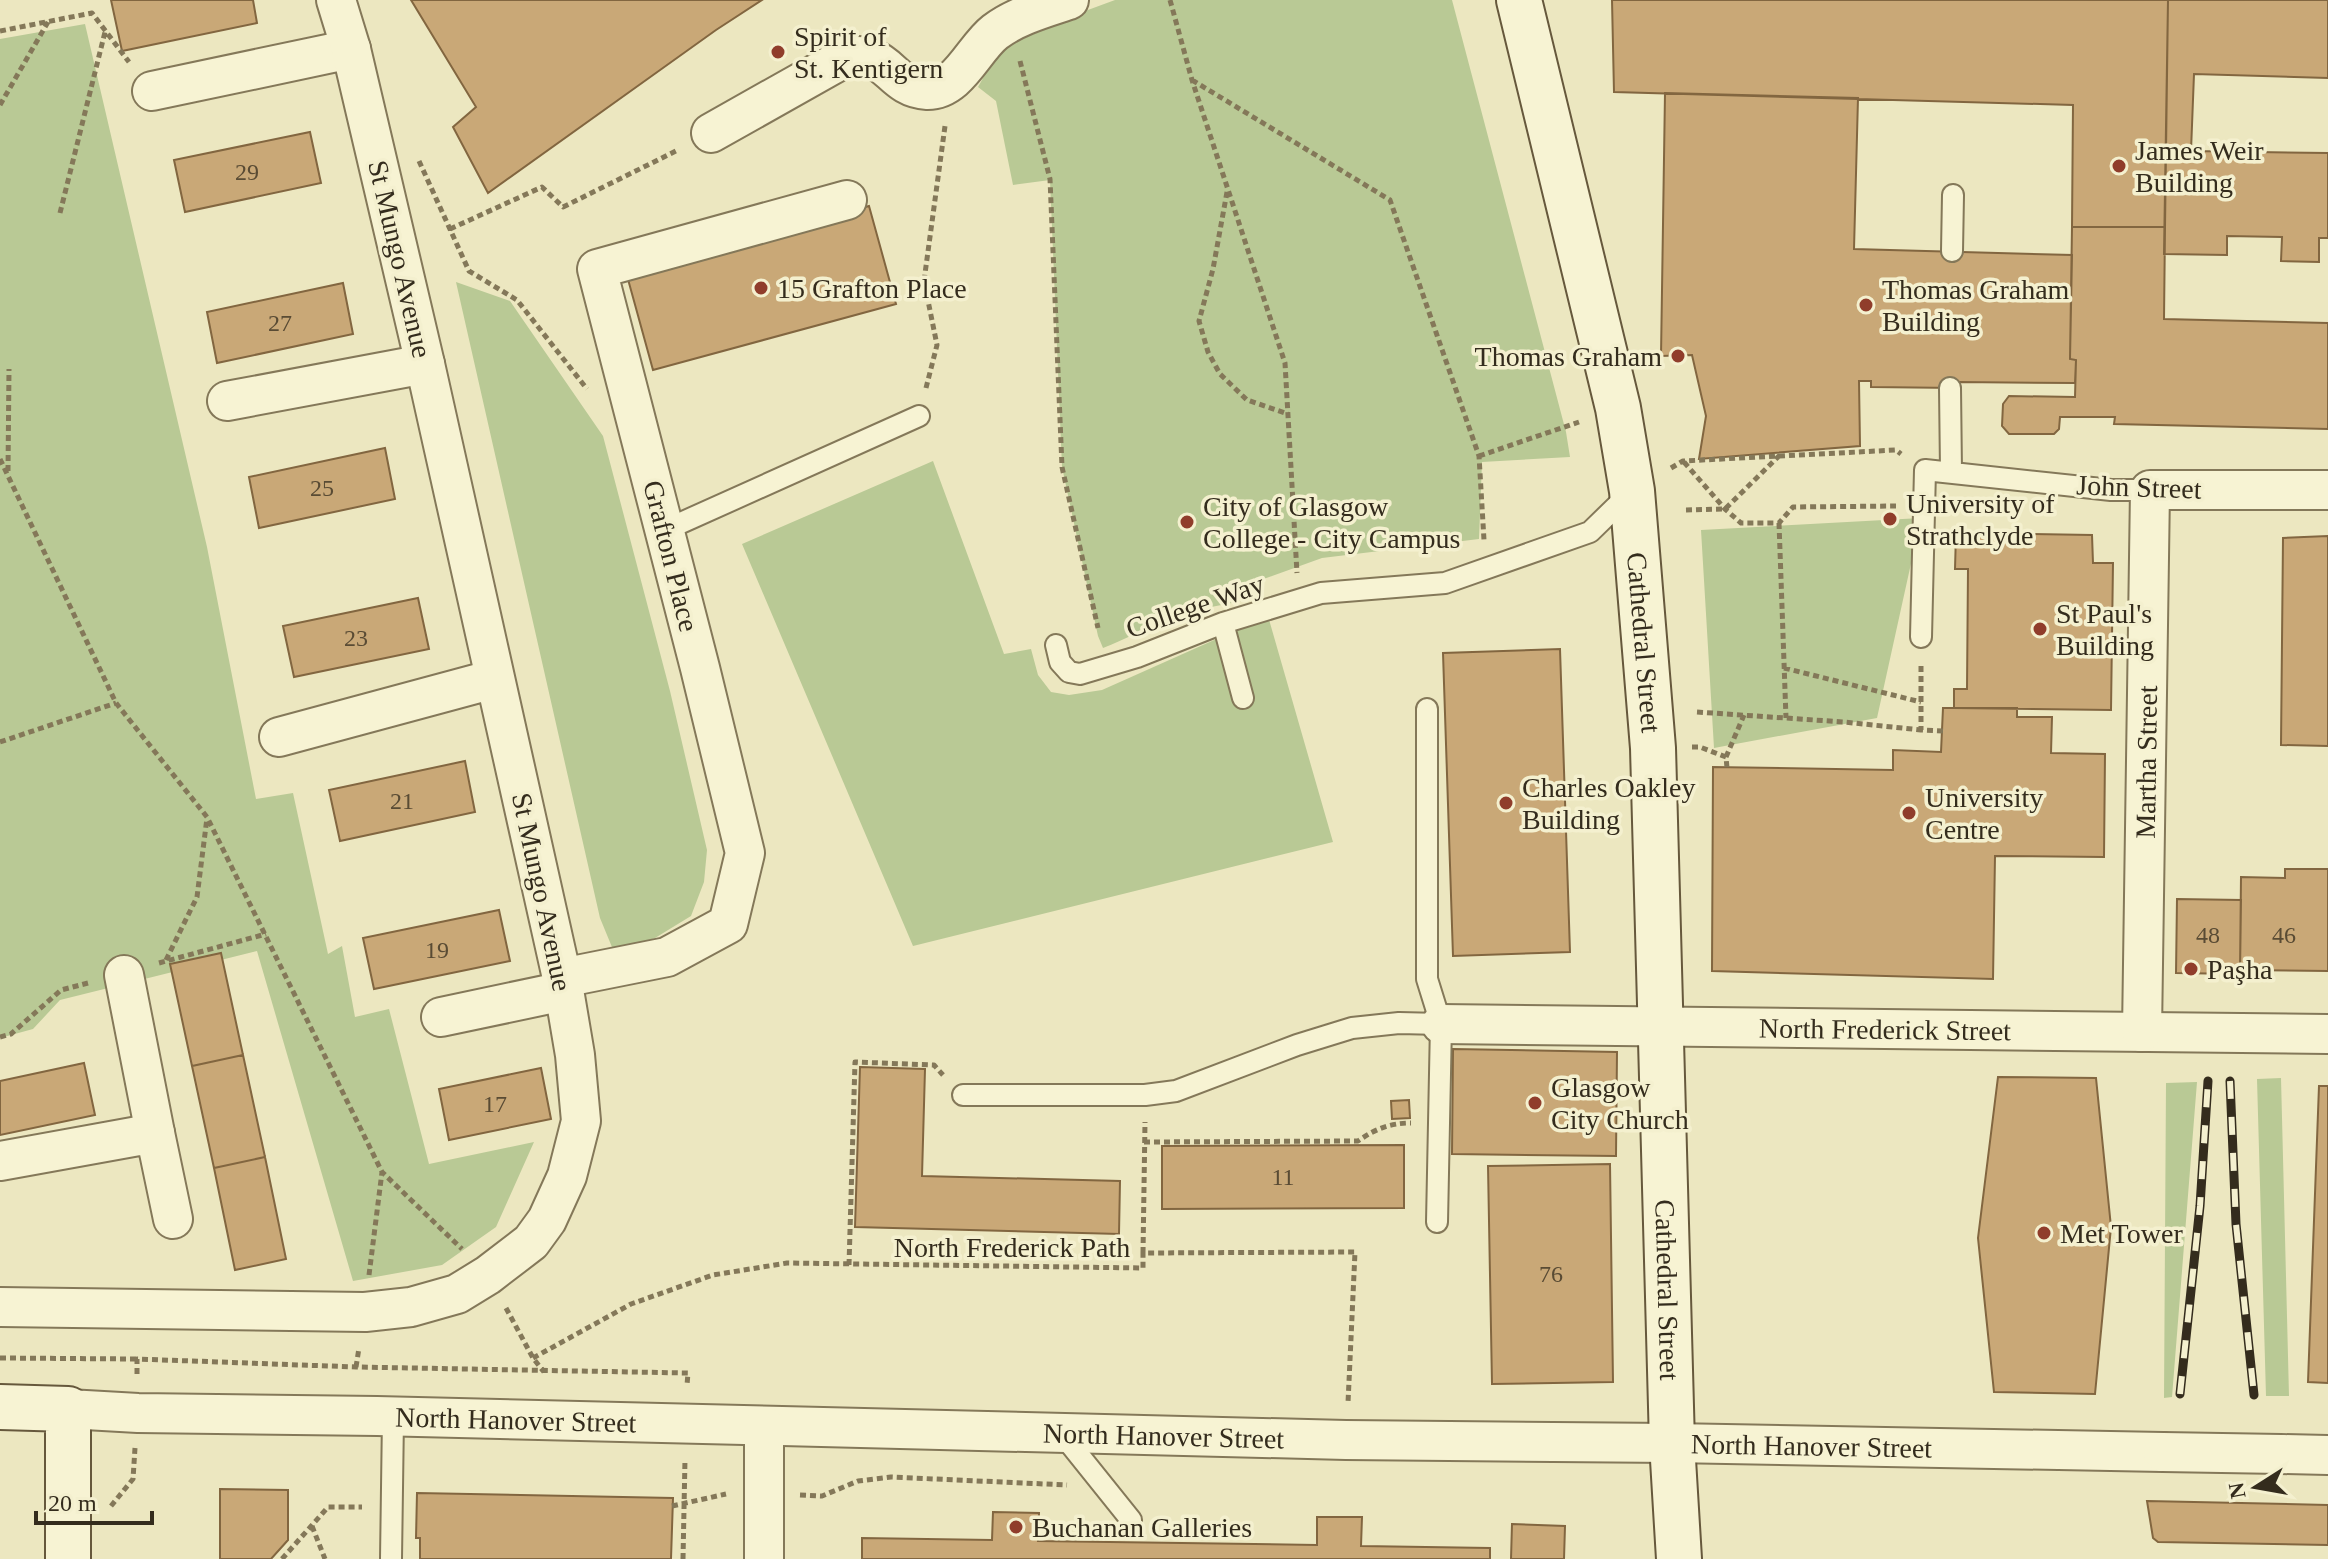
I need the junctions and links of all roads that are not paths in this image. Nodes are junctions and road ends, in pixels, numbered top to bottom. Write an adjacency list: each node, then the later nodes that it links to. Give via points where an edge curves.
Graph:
1 (336, 0): 4 (street, St Mungo Avenue)
2 (1069, 0): 6 (street, via 994,32 950,82 929,90 906,85 875,57 861,54 846,57)
3 (1519, 0): 17 (street, Cathedral Street, via 1618,408)
4 (351, 49): 5 (street); 10 (street, St Mungo Avenue)
5 (152, 91)
6 (711, 133)
7 (1953, 195): 9 (lane)
8 (847, 200): 18 (street, Grafton Place, via 597,269)
9 (1952, 251)
10 (425, 364): 12 (street); 22 (street, St Mungo Avenue)
11 (1950, 388): 14 (lane)
12 (227, 401)
13 (919, 416): 18 (lane)
14 (1951, 471): 15 (lane, John Street); 20 (lane, John Street, via 1925,470)
15 (2150, 490): 16 (street, John Street); 31 (street, Martha Street)
16 (2328, 490)
17 (1632, 491): 19 (lane, College Way, via 1590,532 1445,583 1321,593); 30 (street, Cathedral Street, via 1653,748)
18 (663, 531): 27 (street, Grafton Place, via 745,853 728,924 667,957)
19 (1223, 623): 21 (lane, College Way, via 1080,674 1060,662); 23 (lane)
20 (1921, 637)
21 (1056, 645)
22 (494, 679): 25 (street); 27 (street, St Mungo Avenue)
23 (1243, 698)
24 (1427, 709): 29 (lane, via 1427,979)
25 (279, 737)
26 (124, 975): 34 (street)
27 (563, 985): 28 (street, Grafton Place); 38 (street, St Mungo Avenue, via 581,1121 567,1176 531,1242 457,1294 365,1312)
28 (441, 1017)
29 (1441, 1024): 30 (street, North Frederick Street); 33 (lane, via 1352,1028 1176,1091); 37 (lane)
30 (1659, 1026): 31 (street, North Frederick Street); 44 (street, Cathedral Street)
31 (2142, 1032): 32 (street, North Frederick Street)
32 (2328, 1034)
33 (963, 1095)
34 (155, 1133): 35 (street); 36 (street)
35 (0, 1161)
36 (173, 1219)
37 (1437, 1222)
38 (0, 1307)
39 (0, 1407): 40 (street, North Hanover Street)
40 (68, 1409): 41 (street, North Hanover Street); 47 (street)
41 (393, 1417): 42 (street, North Hanover Street); 48 (lane)
42 (764, 1426): 43 (street, North Hanover Street); 49 (street)
43 (1062, 1434): 44 (street, North Hanover Street); 46 (lane)
44 (1672, 1443): 45 (street, North Hanover Street, bridge); 50 (street, Cathedral Street)
45 (2328, 1455)
46 (1131, 1520)
47 (68, 1559)
48 (391, 1559)
49 (764, 1559)
50 (1679, 1559)

